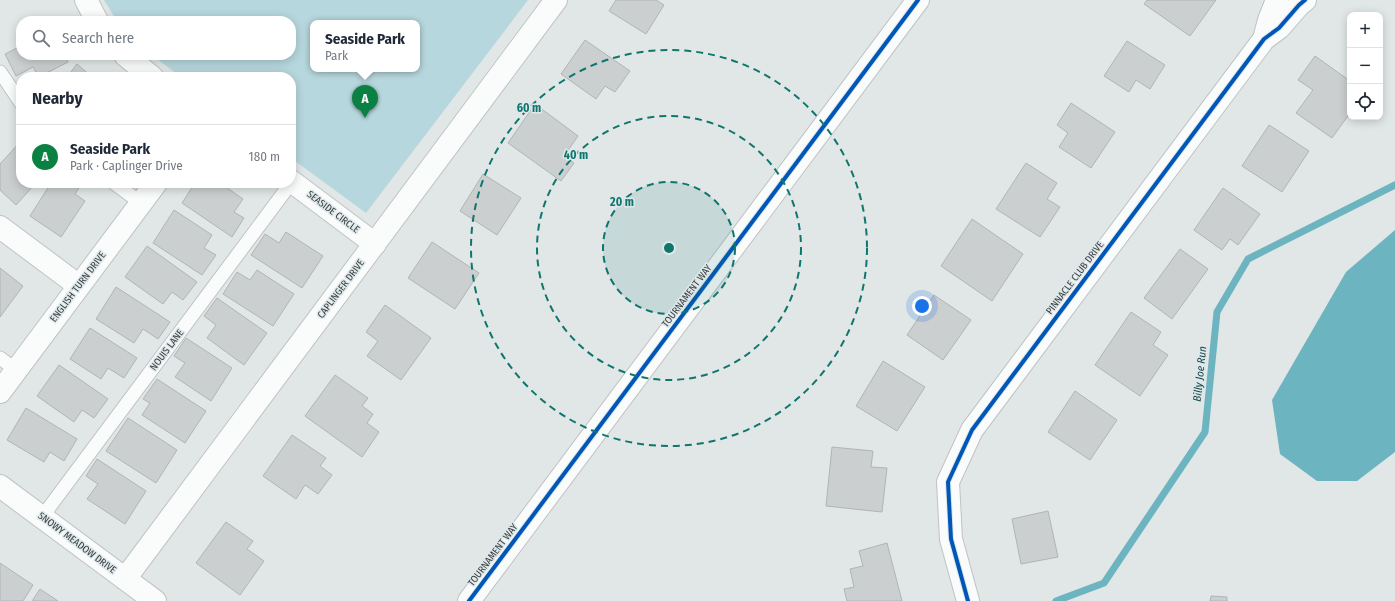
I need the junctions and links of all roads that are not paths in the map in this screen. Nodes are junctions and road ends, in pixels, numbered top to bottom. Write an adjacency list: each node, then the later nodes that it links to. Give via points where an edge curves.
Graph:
1 (86, 0): 6 (street)
2 (556, 0): 18 (street, CAPLINGER DRIVE)
3 (918, 0): 26 (street, TOURNAMENT WAY)
4 (1277, 0): 7 (street, PINNACLE CLUB DRIVE)
5 (1305, 0): 7 (street, PINNACLE CLUB DRIVE, via 1279,28)
6 (94, 16)
7 (1264, 39): 27 (street, PINNACLE CLUB DRIVE, via 972,430 948,482 951,539)
8 (131, 60): 10 (street)
9 (0, 72): 11 (lane)
10 (146, 72)
11 (16, 96)
12 (296, 186): 18 (street, SEASIDE CIRCLE)
13 (121, 188): 16 (lane)
14 (152, 188): 16 (street, ENGLISH TURN DRIVE)
15 (287, 188): 23 (lane, NOUIS LANE)
16 (141, 203): 19 (street, ENGLISH TURN DRIVE)
17 (0, 227): 19 (street)
18 (375, 244): 24 (street, CAPLINGER DRIVE)
19 (79, 286): 20 (street, ENGLISH TURN DRIVE)
20 (8, 364): 21 (street, ENGLISH TURN DRIVE)
21 (0, 392)
22 (0, 486): 23 (street, SNOWY MEADOW DRIVE)
23 (42, 517): 24 (street, SNOWY MEADOW DRIVE)
24 (125, 579): 25 (street, SNOWY MEADOW DRIVE)
25 (155, 601)
26 (469, 601)
27 (968, 601)

